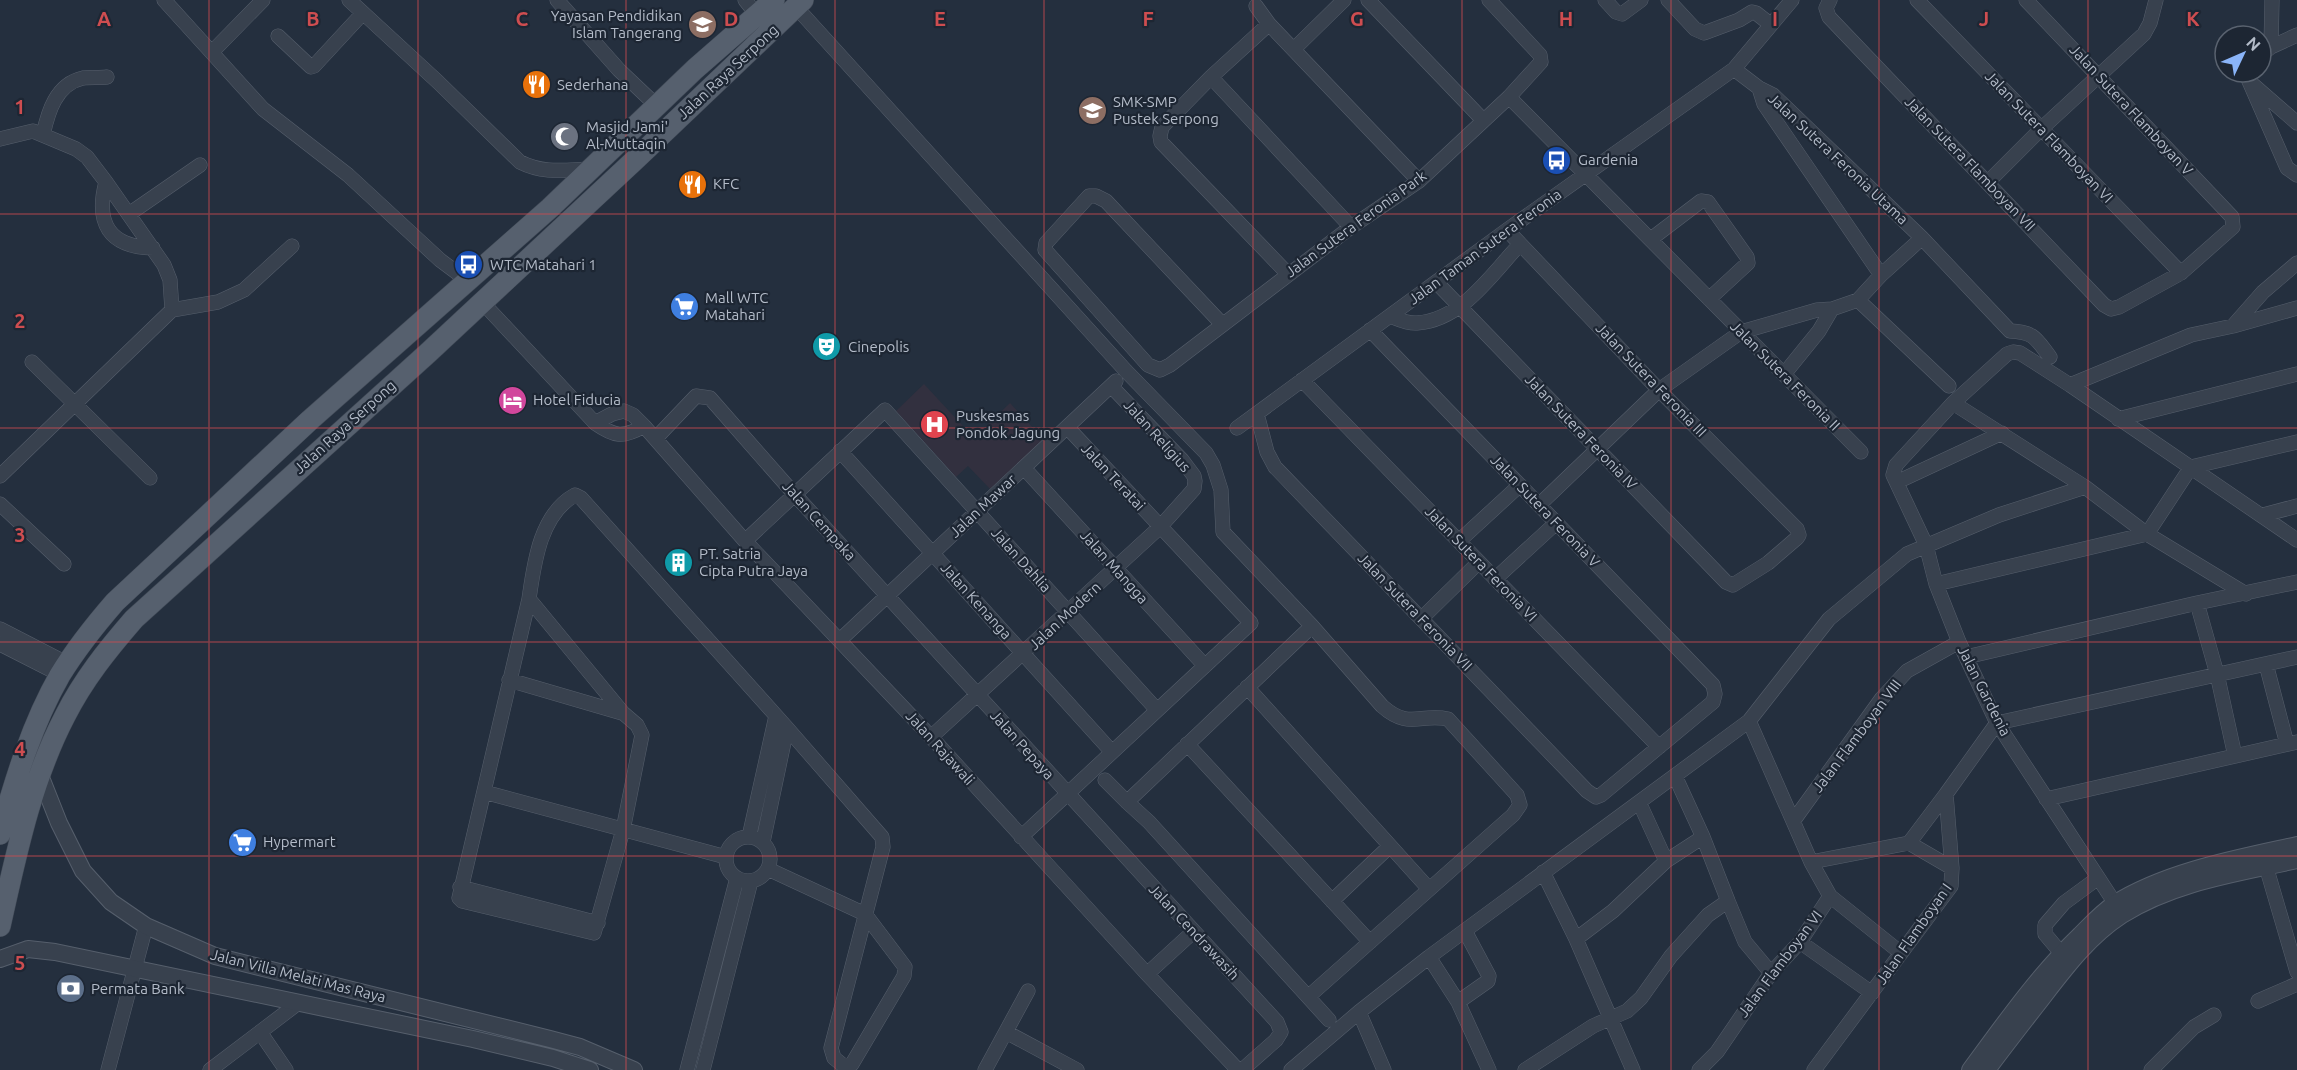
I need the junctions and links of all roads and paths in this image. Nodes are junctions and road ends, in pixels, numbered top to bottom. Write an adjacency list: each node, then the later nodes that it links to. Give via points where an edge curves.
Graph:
1 (164, 0): 29 (street)
2 (263, 0): 29 (street)
3 (349, 0): 21 (street)
4 (558, 0): 40 (street, via 619,70)
5 (774, 0): 20 (main road, Jalan Raya Serpong)
6 (1344, 0): 28 (street)
7 (1368, 0): 41 (street)
8 (1489, 0): 39 (street, Jalan Sutera Feronia Park, via 1542,58)
9 (1605, 0): 10 (street, via 1622,15)
10 (1641, 0)
11 (1668, 0): 23 (street, via 1695,29 1704,33 1752,12)
12 (1792, 0): 23 (street, Jalan Taman Sutera Feronia)
13 (1830, 0): 52 (street, Jalan Sutera Flamboyan VII, via 1826,8 1829,17)
14 (1917, 0): 43 (street, Jalan Sutera Flamboyan VI)
15 (2026, 0): 33 (street, Jalan Sutera Flamboyan V)
16 (2272, 0): 24 (street)
17 (799, 3): 31 (main road, Jalan Raya Serpong); 81 (street)
18 (2152, 3): 33 (street, via 2150,23 2144,34)
19 (1256, 6): 22 (street)
20 (751, 7): 30 (main road, Jalan Raya Serpong)
21 (363, 13): 26 (street, via 311,67); 47 (street, via 520,162 544,171)
22 (1269, 24): 28 (street); 35 (street)
23 (1770, 24): 32 (street, Jalan Taman Sutera Feronia)
24 (2269, 24)
25 (2297, 35): 27 (street)
26 (278, 36)
27 (2273, 47)
28 (1294, 49): 50 (street)
29 (212, 52): 65 (street, via 263,109 348,175)
30 (714, 52): 31 (main road); 40 (main road, Jalan Raya Serpong)
31 (729, 69): 69 (main road, Jalan Raya Serpong)
32 (1734, 69): 38 (street); 48 (street, Jalan Taman Sutera Feronia)
33 (2099, 75): 43 (street); 62 (street, Jalan Sutera Flamboyan V, via 2232,217 2233,227)
34 (107, 77): 44 (street, via 81,79 60,92 49,111)
35 (1211, 78): 54 (street); 63 (street, via 1162,127 1161,142)
36 (2250, 84): 49 (street, via 2287,168)
37 (2255, 84): 42 (street)
38 (1759, 88): 56 (street, Jalan Sutera Feronia Utama, via 1773,95); 64 (street, Jalan Sutera Feronia Utama, via 1764,104)
39 (1509, 97): 41 (street, Jalan Sutera Feronia Park); 48 (street, Jalan Sutera Feronia II)
40 (657, 106): 47 (main road, Jalan Raya Serpong)
41 (1483, 120): 50 (street, Jalan Sutera Feronia Park)
42 (2297, 123)
43 (2041, 129): 52 (street); 62 (street, Jalan Sutera Flamboyan VI)
44 (44, 135): 45 (street, via 33,132); 51 (street, via 87,157)
45 (0, 139)
46 (201, 165): 53 (street)
47 (590, 168): 65 (main road, Jalan Raya Serpong)
48 (1585, 175): 55 (street, Jalan Taman Sutera Feronia); 57 (street, Jalan Sutera Feronia II)
49 (2297, 175)
50 (1419, 181): 54 (street, Jalan Sutera Feronia Park)
51 (106, 182): 53 (street); 60 (street, via 103,216 113,236 135,248)
52 (1988, 182): 62 (street, Jalan Sutera Flamboyan VII, via 2111,309)
53 (129, 214): 60 (street)
54 (1351, 227): 63 (street, Jalan Sutera Feronia Park)
55 (1507, 230): 58 (street, Jalan Sutera Feronia III); 66 (street, Jalan Taman Sutera Feronia)
56 (1922, 238): 64 (street); 79 (street, Jalan Sutera Feronia Utama, via 2010,331 2034,337)
57 (1651, 239): 67 (street, Jalan Sutera Feronia II); 67 (street, via 1701,201 1708,202 1748,263)
58 (1520, 244): 70 (street); 88 (street, Jalan Sutera Feronia III)
59 (292, 246): 71 (street, via 244,290 218,302)
60 (153, 248): 71 (street, via 170,280)
61 (2297, 263): 76 (street)
62 (2181, 273)
63 (1288, 274): 75 (street, Jalan Sutera Feronia Park)
64 (1881, 275): 68 (street)
65 (468, 281): 100 (main road, Jalan Raya Serpong)
66 (1436, 282): 70 (street, Jalan Sutera Feronia IV); 74 (street, Jalan Taman Sutera Feronia)
67 (1708, 299): 78 (street, Jalan Sutera Feronia II)
68 (1858, 300): 72 (street); 87 (street)
69 (482, 302): 93 (street); 106 (main road, Jalan Raya Serpong)
70 (1460, 308): 74 (street, via 1417,323); 101 (street, Jalan Sutera Feronia IV)
71 (172, 309): 89 (street)
72 (1832, 309): 78 (street); 82 (street, via 1820,331)
73 (2297, 309): 76 (street)
74 (1390, 316): 77 (street, Jalan Taman Sutera Feronia)
75 (1222, 324): 75 (street, Jalan Sutera Feronia Park, via 1106,201 1096,196 1089,196 1046,243 1045,250 1154,368 1160,370 1170,364)
76 (2233, 326): 85 (street, via 2191,334)
77 (1370, 330): 84 (street, Jalan Taman Sutera Feronia); 110 (street, Jalan Sutera Feronia V)
78 (1741, 332): 82 (street, Jalan Sutera Feronia II); 88 (street)
79 (2050, 357)
80 (32, 362): 89 (street)
81 (1126, 371): 86 (street, Jalan Mawar); 140 (street, via 1206,453 1221,490 1223,532)
82 (1785, 373): 103 (street, Jalan Sutera Feronia II)
83 (2297, 374): 92 (street)
84 (1302, 380): 91 (street, Jalan Taman Sutera Feronia); 124 (street, Jalan Sutera Feronia VI)
85 (2070, 385): 90 (street, via 2013,352); 92 (street)
86 (1111, 386): 95 (street, Jalan Mawar); 112 (street, Jalan Religius, via 1182,460 1194,476)
87 (1949, 386)
88 (1659, 390): 101 (street); 131 (street, Jalan Sutera Feronia III, via 1797,529 1797,538 1768,563 1733,585)
89 (74, 403): 107 (street); 108 (street)
90 (1953, 403): 97 (street); 109 (street, via 1896,465 1893,475)
91 (1257, 414): 96 (street, Jalan Taman Sutera Feronia); 139 (street, Jalan Sutera Feronia VII, via 1275,467)
92 (2118, 419): 104 (street)
93 (595, 423): 94 (street, via 620,435); 94 (street, Jalan Rajawali, via 624,411)
94 (644, 426): 98 (street, Jalan Rajawali)
95 (1067, 427): 105 (street, Jalan Mawar); 120 (street, Jalan Teratai)
96 (1238, 428)
97 (2002, 433): 109 (street); 111 (street)
98 (656, 438): 113 (street, Jalan Cempaka, via 696,396 710,398); 123 (street, Jalan Rajawali)
99 (2297, 442): 104 (street)
100 (281, 448): 106 (main road); 150 (main road, Jalan Raya Serpong, via 128,589)
101 (1598, 449): 115 (street); 131 (street, Jalan Sutera Feronia IV)
102 (840, 451): 113 (street); 117 (street, Jalan Dahlia, via 885,410); 126 (street, Jalan Kenanga)
103 (1861, 452)
104 (2192, 467): 118 (street); 121 (street)
105 (1024, 468): 117 (street, Jalan Mawar); 129 (street, Jalan Mangga)
106 (300, 469): 167 (main road, Jalan Raya Serpong, via 159,594 115,640 65,716)
107 (0, 476)
108 (150, 478)
109 (1897, 482): 125 (street, Jalan Gardenia)
110 (1520, 485): 115 (street, Jalan Sutera Feronia V); 124 (street)
111 (2085, 487): 121 (street); 125 (street, via 2032,503)
112 (1194, 489): 120 (street, Jalan Modern)
113 (796, 496): 123 (street); 135 (street, Jalan Cempaka)
114 (0, 504): 128 (street)
115 (1539, 505): 119 (street, Jalan Sutera Feronia V)
116 (2297, 506): 118 (street)
117 (977, 511): 126 (street, Jalan Mawar); 138 (street, Jalan Dahlia)
118 (2263, 515): 122 (street)
119 (1556, 523): 130 (street); 164 (street, Jalan Sutera Feronia V, via 1713,685 1713,702)
120 (1160, 527): 129 (street, Jalan Modern); 149 (street, Jalan Teratai, via 1251,623)
121 (2146, 534): 133 (street); 134 (street)
122 (2297, 540)
123 (745, 541): 142 (street, Jalan Rajawali)
124 (1459, 541): 127 (street, Jalan Sutera Feronia VI)
125 (1926, 545): 133 (street, Jalan Gardenia); 158 (street, via 1907,554 1829,619)
126 (933, 553): 135 (street, Jalan Mawar); 145 (street, Jalan Kenanga)
127 (1479, 562): 130 (street, Jalan Sutera Feronia VI); 139 (street)
128 (64, 564)
129 (1116, 568): 138 (street, Jalan Modern); 149 (street, Jalan Mangga)
130 (1495, 579): 164 (street, Jalan Sutera Feronia VI)
131 (1726, 582)
132 (2297, 582): 134 (street)
133 (1936, 584): 143 (street, Jalan Gardenia)
134 (2246, 594): 137 (street)
135 (886, 596): 142 (street, Jalan Mawar); 154 (street, Jalan Cempaka)
136 (529, 599): 152 (street); 156 (street); 157 (street, via 534,561 546,528 559,507 578,496)
137 (2197, 603): 146 (street); 151 (street)
138 (1068, 612): 145 (street, Jalan Modern); 155 (street, Jalan Dahlia)
139 (1422, 618): 164 (street, Jalan Sutera Feronia VII, via 1596,797)
140 (1312, 626): 153 (street); 197 (street, via 1392,715 1406,720 1448,719 1517,795 1520,805 1513,815)
141 (0, 629): 150 (street)
142 (840, 640): 161 (street, Jalan Rajawali)
143 (1959, 642): 146 (street, Jalan Gardenia); 176 (street, Jalan Flamboyan VIII, via 1900,678)
144 (0, 644): 150 (street)
145 (1024, 654): 154 (street, Jalan Modern); 165 (street, Jalan Kenanga)
146 (1966, 657): 159 (street, Jalan Gardenia)
147 (2297, 657): 148 (street)
148 (2266, 664): 151 (street); 162 (street)
149 (1205, 666): 155 (street)
150 (64, 669): 178 (main road, Jalan Raya Serpong, via 29,743)
151 (2217, 674): 159 (street); 166 (street)
152 (509, 680): 156 (street); 170 (street)
153 (1247, 687): 163 (street); 185 (street)
154 (978, 696): 161 (street, Jalan Modern); 171 (street, Jalan Pepaya)
155 (1157, 710): 165 (street)
156 (623, 713): 177 (street, via 642,735)
157 (776, 716): 160 (street); 179 (street)
158 (1749, 721): 168 (street); 176 (street, Jalan Flamboyan VI)
159 (1996, 723): 172 (street); 173 (street, Jalan Gardenia)
160 (787, 728): 182 (street); 202 (street, via 882,837 883,847)
161 (931, 737): 180 (street, Jalan Rajawali)
162 (2292, 743): 166 (street)
163 (1187, 744): 174 (street); 199 (street)
164 (1659, 747)
165 (1112, 752): 171 (street)
166 (2235, 756): 173 (street)
167 (40, 775): 203 (main road, Jalan Raya Serpong); 204 (street, Jalan Villa Melati Mas Raya, via 83,871 111,902)
168 (1675, 776): 175 (street); 181 (street)
169 (1105, 780): 174 (street)
170 (484, 792): 177 (street); 177 (street, via 460,887 598,923)
171 (1067, 793): 180 (street); 206 (street, Jalan Cendrawasih)
172 (1946, 794): 183 (street); 192 (street, Jalan Flamboyan I)
173 (2046, 799): 195 (street, Jalan Gardenia)
174 (1127, 802): 222 (street)
175 (1639, 802): 189 (street); 193 (street)
176 (1794, 820): 190 (street, Jalan Flamboyan VI)
177 (623, 830): 186 (street)
178 (0, 834)
179 (749, 837): 182 (street); 186 (street, via 735,841)
180 (1021, 837): 218 (street, Jalan Rajawali)
181 (1703, 837): 189 (street); 200 (street)
182 (763, 842): 191 (street, via 770,854)
183 (1909, 843): 190 (street); 192 (street)
184 (2297, 845): 187 (street)
185 (1390, 846): 197 (street); 199 (street)
186 (726, 857): 194 (street)
187 (2264, 860): 188 (street); 201 (street, via 2157,882); 213 (street)
188 (2297, 860)
189 (1666, 861): 207 (street, via 1613,911)
190 (1811, 862): 198 (street, Jalan Flamboyan VI)
191 (768, 868): 196 (street); 202 (street)
192 (1952, 868): 210 (street, Jalan Flamboyan I, via 1951,885)
193 (1543, 872): 205 (street); 207 (street)
194 (737, 878): 196 (street); 238 (street)
195 (2098, 878): 201 (street, Jalan Gardenia); 211 (street, via 2064,903 2045,925 2045,934)
196 (752, 881): 239 (street)
197 (1429, 889): 208 (street)
198 (1830, 896): 209 (street, Jalan Flamboyan VI); 210 (street)
199 (1332, 901): 208 (street)
200 (1728, 901): 217 (street, via 1745,942); 228 (street, via 1708,915 1671,956 1641,998 1627,1011)
201 (2119, 909): 211 (street, via 2101,914); 251 (street, via 2069,964)
202 (865, 914): 202 (street, via 831,1048 834,1058 844,1066 852,1064 905,972)
203 (0, 926)
204 (146, 926): 215 (street); 237 (street, Jalan Villa Melati Mas Raya, via 215,956 580,1047)
205 (1465, 931): 212 (street); 224 (street, via 1489,976 1488,981)
206 (1193, 932): 218 (street); 242 (street, Jalan Cendrawasih, via 1280,1026 1276,1040)
207 (1576, 939): 228 (street)
208 (1370, 942): 222 (street)
209 (1800, 942): 217 (street, Jalan Flamboyan VI); 221 (street)
210 (1901, 953): 221 (street, Jalan Flamboyan I)
211 (2061, 953): 250 (street)
212 (1429, 957): 224 (street); 226 (street)
213 (2295, 957): 216 (street)
214 (0, 959): 215 (street, Jalan Villa Melati Mas Raya, via 28,949)
215 (134, 969): 225 (street, Jalan Villa Melati Mas Raya); 233 (street)
216 (2297, 972)
217 (1771, 973): 248 (street, Jalan Flamboyan VI, via 1717,1052)
218 (1147, 974): 242 (street, Jalan Rajawali)
219 (2297, 984): 223 (street)
220 (1028, 991): 231 (street)
221 (1872, 993): 249 (street, Jalan Flamboyan I)
222 (1309, 996): 229 (street)
223 (2258, 1001)
224 (1458, 1002): 245 (street)
225 (297, 1004): 230 (street); 236 (street, Jalan Villa Melati Mas Raya, via 553,1058)
226 (1359, 1012): 243 (street); 244 (street)
227 (2214, 1015): 232 (street, via 2194,1027)
228 (1611, 1018): 246 (street); 247 (street)
229 (1329, 1020)
230 (260, 1032): 234 (street); 235 (street)
231 (1006, 1032): 240 (street); 241 (street)
232 (2153, 1069)
233 (108, 1070)
234 (210, 1070)
235 (286, 1070)
236 (590, 1070)
237 (634, 1070)
238 (687, 1070)
239 (703, 1070)
240 (985, 1070)
241 (1077, 1070)
242 (1240, 1070)
243 (1291, 1070)
244 (1384, 1070)
245 (1489, 1070)
246 (1525, 1070)
247 (1633, 1070)
248 (1699, 1070)
249 (1814, 1070)
250 (1970, 1070)
251 (1987, 1070)

